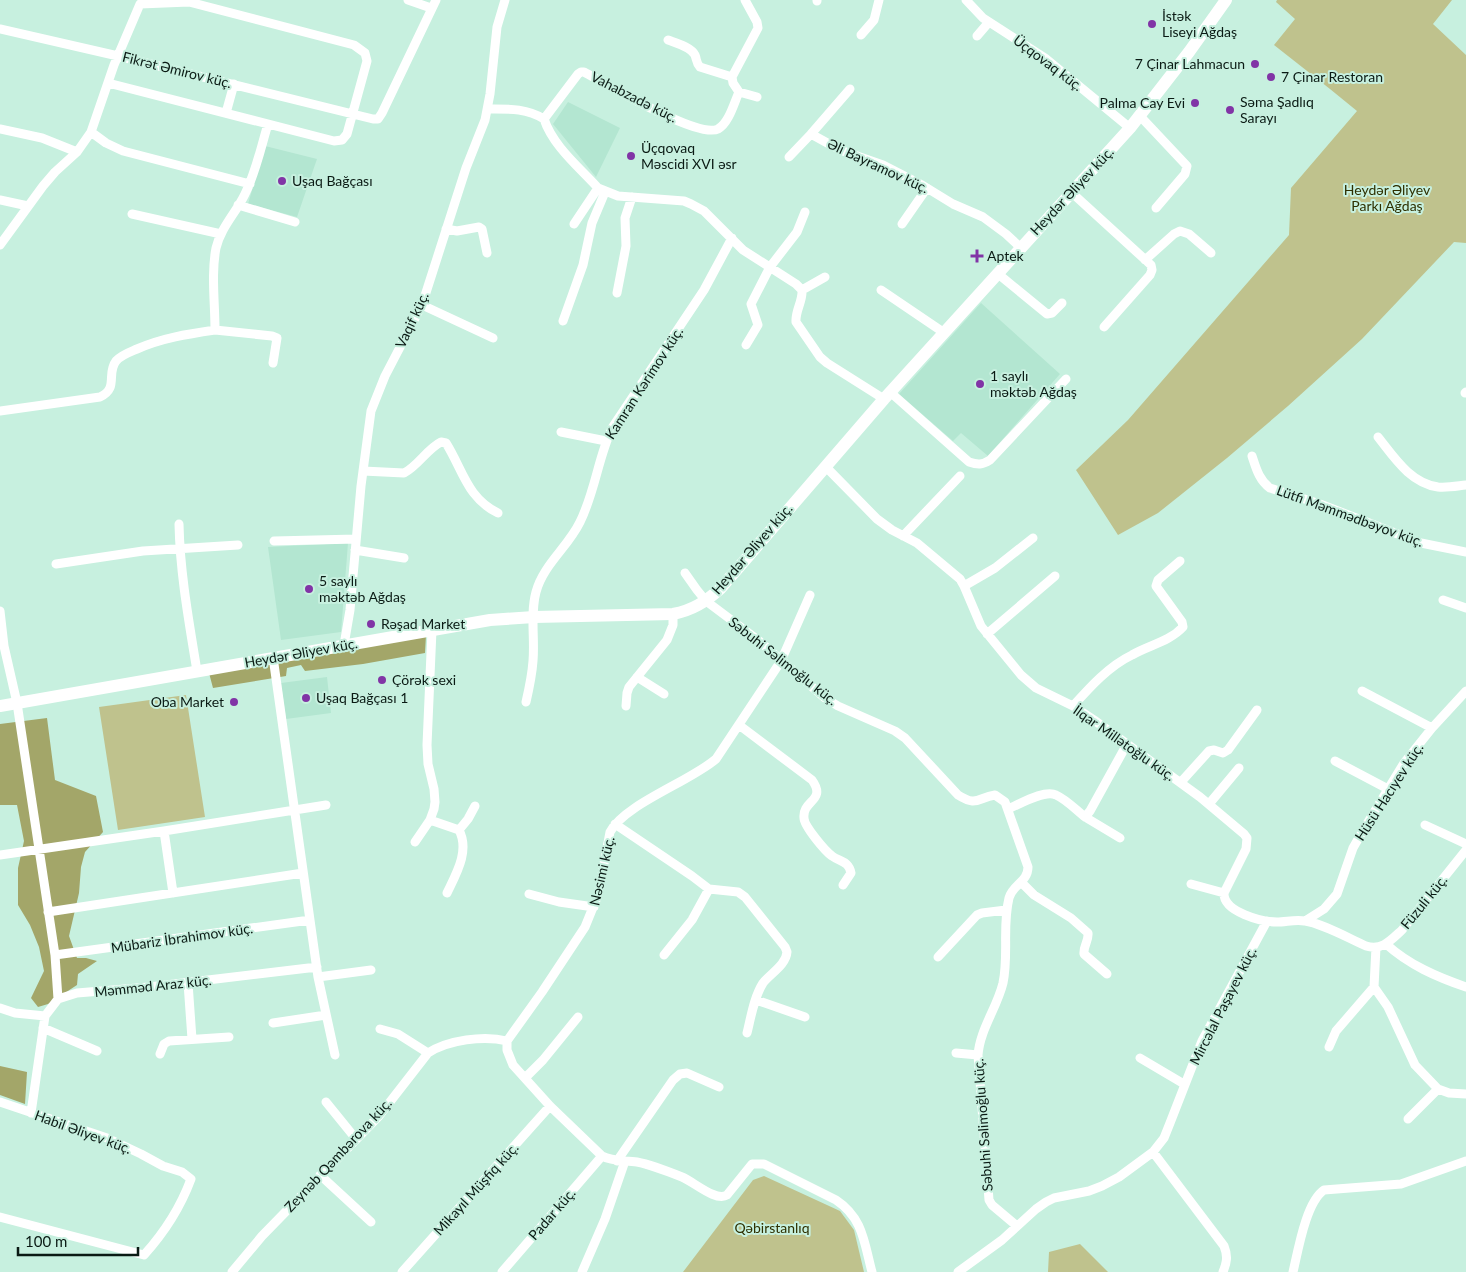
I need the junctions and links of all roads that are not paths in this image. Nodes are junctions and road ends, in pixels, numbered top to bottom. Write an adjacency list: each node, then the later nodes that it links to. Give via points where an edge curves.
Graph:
1 (408, 0): 9 (street)
2 (505, 0): 22 (street, Vaqif küç., via 497,27)
3 (745, 0): 16 (street, via 758,28)
4 (879, 0): 12 (street, via 874,20)
5 (966, 0): 10 (street, Üçqovaq küç.)
6 (1226, 0): 25 (main road, Heydər Əliyev küç.)
7 (190, 1): 8 (street); 24 (street, via 354,45 365,53 367,61)
8 (140, 2): 15 (street)
9 (434, 4): 24 (street, Fikrət Əmirov küç., via 378,119)
10 (989, 22): 13 (street); 28 (street, Üçqovaq küç., via 1045,58)
11 (0, 28): 15 (street, Fikrət Əmirov küç.)
12 (861, 35)
13 (977, 36)
14 (668, 40): 16 (street, via 691,51 700,67)
15 (118, 56): 17 (street); 18 (street, Fikrət Əmirov küç.)
16 (732, 77): 20 (street)
17 (108, 83): 23 (street); 30 (street)
18 (234, 84): 23 (street); 24 (street, Fikrət Əmirov küç.)
19 (850, 89): 31 (street, Əli Bayramov küç.)
20 (739, 92): 21 (street); 26 (street, Vahabzadə küç., via 722,127 711,130 661,114 581,72)
21 (757, 97)
22 (488, 108): 26 (street, via 518,109); 48 (street, Vaqif küç.)
23 (226, 113): 27 (street)
24 (353, 114): 27 (street, via 347,134 342,140 334,141)
25 (1140, 116): 28 (main road, Heydər Əliyev küç.); 42 (street, via 1187,166 1185,174)
26 (544, 118): 36 (street, via 554,140)
27 (268, 124): 34 (street)
28 (1130, 128): 37 (main road, Heydər Əliyev küç.)
29 (0, 129): 32 (street, via 42,138)
30 (91, 132): 32 (street); 34 (street, via 123,151)
31 (811, 134): 33 (street); 35 (street, Əli Bayramov küç.)
32 (77, 152): 41 (street, via 55,172)
33 (789, 157)
34 (250, 184): 40 (street)
35 (927, 188): 47 (street); 52 (street, Əli Bayramov küç., via 983,217)
36 (602, 190): 38 (street); 46 (street); 64 (street, via 583,265)
37 (1072, 192): 52 (main road, Heydər Əliyev küç.); 55 (street)
38 (632, 197): 50 (street, via 684,201 704,211); 61 (street, via 625,218 626,246)
39 (0, 200): 41 (street)
40 (238, 205): 45 (street); 49 (street)
41 (28, 206): 51 (street)
42 (1156, 208)
43 (806, 212): 56 (street, via 797,232)
44 (132, 214): 49 (street)
45 (295, 222)
46 (574, 224)
47 (902, 224)
48 (446, 229): 53 (street, via 482,228); 63 (street, Vaqif küç.)
49 (221, 234): 66 (street, via 214,271)
50 (732, 238): 56 (street, via 743,250); 76 (street, Kamran Kərimov küç., via 704,290)
51 (0, 245)
52 (1020, 247): 57 (main road, Heydər Əliyev küç.)
53 (487, 253)
54 (1211, 253): 55 (street, via 1189,234 1180,231)
55 (1145, 260): 65 (street, via 1151,266 1150,276)
56 (770, 268): 59 (street); 69 (street, via 751,304 758,325)
57 (997, 273): 62 (street, via 1047,314); 67 (main road, Heydər Əliyev küç.)
58 (825, 277): 59 (street)
59 (802, 290): 72 (street, via 796,322 820,357)
60 (881, 290): 67 (street)
61 (617, 293)
62 (1062, 303)
63 (422, 305): 68 (street); 79 (street, Vaqif küç., via 378,389 368,424)
64 (563, 321)
65 (1104, 327)
66 (215, 330): 70 (street, via 277,338); 73 (street, via 154,341 124,354 112,370 110,388 100,397)
67 (944, 332): 72 (main road, Heydər Əliyev küç.)
68 (493, 338)
69 (746, 345)
70 (273, 363)
71 (1066, 379): 72 (street, via 990,460 976,465 968,462)
72 (887, 395): 78 (main road, Heydər Əliyev küç.)
73 (0, 412)
74 (561, 432): 76 (street)
75 (1378, 437): 81 (street, via 1402,467 1423,482 1437,487)
76 (606, 441): 104 (street, Kamran Kərimov küç., via 590,498 574,534 557,554 536,592)
77 (1252, 456): 91 (street, Lütfi Məmmədbəyov küç., via 1260,476 1270,488 1421,543)
78 (825, 466): 84 (street, İlqar Millətoğlu küç., via 877,519); 100 (main road, Heydər Əliyev küç., via 720,589)
79 (363, 471): 82 (street, via 404,473 435,445 446,443 468,487 479,501); 86 (street, Vaqif küç.)
80 (960, 476): 84 (street)
81 (1466, 485)
82 (498, 513)
83 (179, 524): 89 (street)
84 (903, 536): 97 (street, İlqar Millətoğlu küç., via 928,552)
85 (1033, 538): 97 (street, via 995,568)
86 (356, 539): 87 (street); 90 (street, Vaqif küç.)
87 (274, 541)
88 (238, 545): 89 (street)
89 (180, 547): 94 (street); 110 (street)
90 (355, 550): 92 (street); 107 (street, Vaqif küç.)
91 (1466, 552)
92 (404, 558)
93 (1180, 561): 119 (street, via 1158,580 1156,586 1183,627 1176,634 1122,661 1091,686)
94 (56, 564)
95 (685, 573): 100 (street, Səbuhi Səlimoğlu küç.)
96 (1055, 576): 106 (street)
97 (964, 586): 106 (street, İlqar Millətoğlu küç., via 976,617)
98 (810, 595): 109 (street, Nəsimi küç.)
99 (1443, 600): 101 (street)
100 (706, 601): 103 (main road, Heydər Əliyev küç.); 109 (street, Səbuhi Səlimoğlu küç.)
101 (1466, 608)
102 (0, 612): 116 (street)
103 (673, 614): 104 (main road, Heydər Əliyev küç.); 111 (street, via 667,640)
104 (534, 617): 105 (main road, Heydər Əliyev küç.); 115 (street, Kamran Kərimov küç., via 533,660)
105 (432, 630): 107 (main road, Heydər Əliyev küç.); 134 (street, via 427,745 435,802)
106 (987, 634): 119 (street, İlqar Millətoğlu küç., via 1030,683)
107 (344, 645): 108 (main road, Heydər Əliyev küç.)
108 (273, 657): 110 (main road, Heydər Əliyev küç.); 132 (street)
109 (781, 661): 121 (street, Nəsimi küç.); 131 (street, Səbuhi Səlimoğlu küç., via 825,698 905,738 958,795 976,802 995,795 1005,802)
110 (196, 671): 116 (main road, Heydər Əliyev küç.)
111 (638, 677): 114 (street); 118 (street, via 629,687)
112 (1362, 691): 122 (street)
113 (1466, 691): 122 (street, Hüsü Hacıyev küç.)
114 (664, 694)
115 (526, 702)
116 (17, 703): 117 (main road, Heydər Əliyev küç.); 142 (street)
117 (0, 706)
118 (626, 706)
119 (1073, 706): 123 (street, İlqar Millətoğlu küç.)
120 (1257, 710): 126 (street, via 1228,750 1209,751)
121 (739, 725): 135 (street, Nəsimi küç., via 716,759 705,768); 148 (street, via 817,787 817,795 805,811 804,819 828,852 850,867 851,873)
122 (1432, 728): 127 (street, Hüsü Hacıyev küç.)
123 (1127, 744): 126 (street, İlqar Millətoğlu küç.); 133 (street)
124 (1334, 761): 127 (street)
125 (1239, 768): 128 (street)
126 (1181, 782): 128 (street, İlqar Millətoğlu küç.)
127 (1388, 789): 159 (street, Hüsü Hacıyev küç., via 1353,848 1337,894 1324,909)
128 (1209, 804): 152 (street, İlqar Millətoğlu küç., via 1247,838 1246,848)
129 (326, 805): 132 (street)
130 (475, 806): 137 (street)
131 (1008, 809): 133 (street, via 1050,793); 146 (street, Səbuhi Səlimoğlu küç., via 1028,867)
132 (294, 810): 138 (street); 145 (street)
133 (1085, 817): 139 (street)
134 (430, 820): 137 (street); 140 (street)
135 (615, 824): 149 (street); 154 (street, Nəsimi küç., via 610,832)
136 (1425, 825): 141 (street)
137 (459, 830): 151 (street, via 463,858)
138 (164, 831): 142 (street); 150 (street)
139 (1120, 838)
140 (415, 842)
141 (1466, 844)
142 (39, 849): 144 (street); 156 (street)
143 (1466, 850): 160 (street, Füzuli küç., via 1402,930)
144 (0, 855)
145 (303, 873): 150 (street); 157 (street)
146 (1021, 882): 155 (street, Səbuhi Səlimoğlu küç., via 1009,895); 167 (street, via 1088,934 1084,954)
147 (1191, 884): 152 (street)
148 (843, 885)
149 (709, 889): 163 (street, via 692,920); 172 (street, via 738,892 745,897 785,947 785,960 763,983)
150 (173, 893): 156 (street)
151 (447, 893)
152 (1224, 893): 158 (street, via 1229,907)
153 (530, 894): 154 (street)
154 (594, 908): 184 (street, Nəsimi küç., via 585,927)
155 (1006, 910): 164 (street, via 977,915); 191 (street, Səbuhi Səlimoğlu küç., via 1003,982 982,1033)
156 (48, 912): 162 (street)
157 (310, 920): 162 (street, Mübariz İbrahimov küç.); 166 (street)
158 (1267, 921): 159 (street); 194 (street, Mircəlal Paşayev küç., via 1202,1041)
159 (1306, 921): 161 (street, via 1366,946)
160 (1386, 944): 161 (street, Füzuli küç.); 170 (street, via 1417,966)
161 (1376, 947): 169 (street)
162 (55, 955): 171 (street)
163 (664, 955)
164 (938, 957)
165 (371, 970): 166 (street, Məmməd Araz küç.)
166 (317, 972): 168 (street, Məmməd Araz küç.); 174 (street)
167 (1107, 974)
168 (188, 983): 171 (street, Məmməd Araz küç., via 77,993); 183 (street)
169 (1374, 986): 185 (street, via 1336,1031); 196 (street, via 1388,1007 1415,1065)
170 (1466, 987)
171 (58, 999): 175 (street)
172 (756, 1000): 177 (street); 181 (street)
173 (0, 1008): 175 (street)
174 (326, 1015): 178 (street); 190 (street)
175 (45, 1016): 179 (street)
176 (578, 1017): 193 (street)
177 (805, 1017)
178 (272, 1023)
179 (43, 1028): 186 (street); 201 (street)
180 (380, 1029): 187 (street, via 398,1034)
181 (747, 1033)
182 (229, 1037): 183 (street)
183 (192, 1039): 189 (street, via 169,1041)
184 (507, 1041): 187 (street, via 480,1038 437,1047); 193 (street, via 513,1065)
185 (1330, 1047)
186 (98, 1051)
187 (428, 1053): 203 (street, Zeynəb Qəmbərova küç., via 379,1116)
188 (956, 1053): 191 (street)
189 (160, 1054)
190 (335, 1055)
191 (978, 1055): 211 (street, Səbuhi Səlimoğlu küç., via 989,1200)
192 (1140, 1058): 194 (street)
193 (524, 1078): 200 (street)
194 (1184, 1084): 204 (street, Mircəlal Paşayev küç., via 1164,1138)
195 (719, 1087): 206 (street, via 680,1074)
196 (1438, 1089): 197 (street); 202 (street)
197 (1466, 1094)
198 (0, 1102): 201 (street, Habil Əliyev küç.)
199 (326, 1102): 203 (street)
200 (550, 1106): 205 (street); 213 (street, Mikayıl Müşfiq küç.)
201 (31, 1113): 209 (street, Habil Əliyev küç., via 107,1138 191,1179 184,1196 144,1255)
202 (1408, 1119)
203 (356, 1139): 208 (street, Zeynəb Qəmbərova küç.)
204 (1153, 1152): 211 (street, Mircəlal Paşayev küç., via 1102,1186 1046,1202); 218 (street, via 1224,1246 1227,1263)
205 (602, 1156): 206 (street); 214 (street, Padar küç.)
206 (621, 1161): 215 (street, via 608,1210); 216 (street, via 667,1171 723,1198 752,1164 764,1164 836,1200 855,1216)
207 (1466, 1161): 219 (street, via 1401,1184 1324,1190 1304,1225)
208 (320, 1175): 210 (street); 212 (street, Zeynəb Qəmbərova küç.)
209 (0, 1217)
210 (371, 1222)
211 (1017, 1226): 217 (street, Mircəlal Paşayev küç.)
212 (232, 1272)
213 (402, 1272)
214 (502, 1272)
215 (582, 1272)
216 (872, 1272)
217 (958, 1272)
218 (1223, 1272)
219 (1294, 1272)

